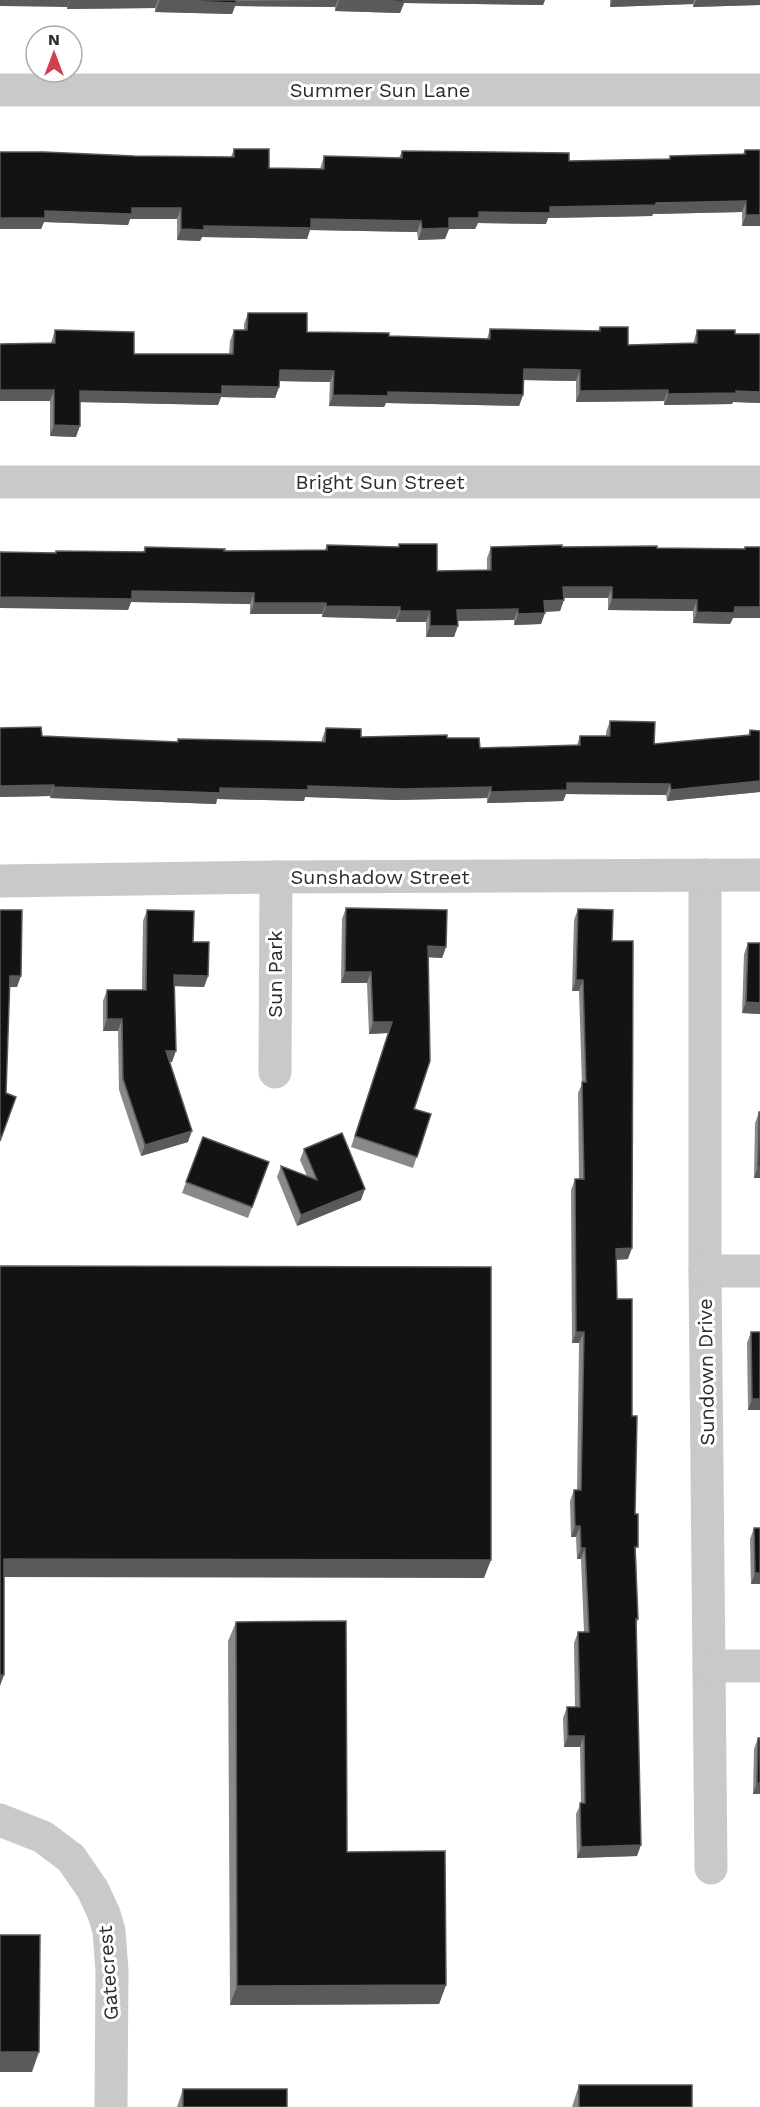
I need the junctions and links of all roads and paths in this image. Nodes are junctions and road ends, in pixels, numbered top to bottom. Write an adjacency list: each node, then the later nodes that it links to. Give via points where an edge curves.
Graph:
1 (0, 90): 2 (street, Summer Sun Lane)
2 (760, 90)
3 (0, 482): 4 (street, Bright Sun Street)
4 (760, 482)
5 (705, 875): 6 (street, Sunshadow Street); 7 (street, Sunshadow Street); 10 (street, Sundown Drive)
6 (760, 875)
7 (276, 877): 8 (street, Sunshadow Street); 9 (street, Sun Park)
8 (0, 881)
9 (275, 1072)
10 (705, 1271): 11 (street); 12 (street, Sundown Drive)
11 (760, 1271)
12 (708, 1666): 13 (street); 15 (street, Sundown Drive)
13 (760, 1666)
14 (0, 1820): 16 (street, Gatecrest, via 43,1837 71,1858 104,1914 112,1971)
15 (711, 1868)
16 (111, 2107)

